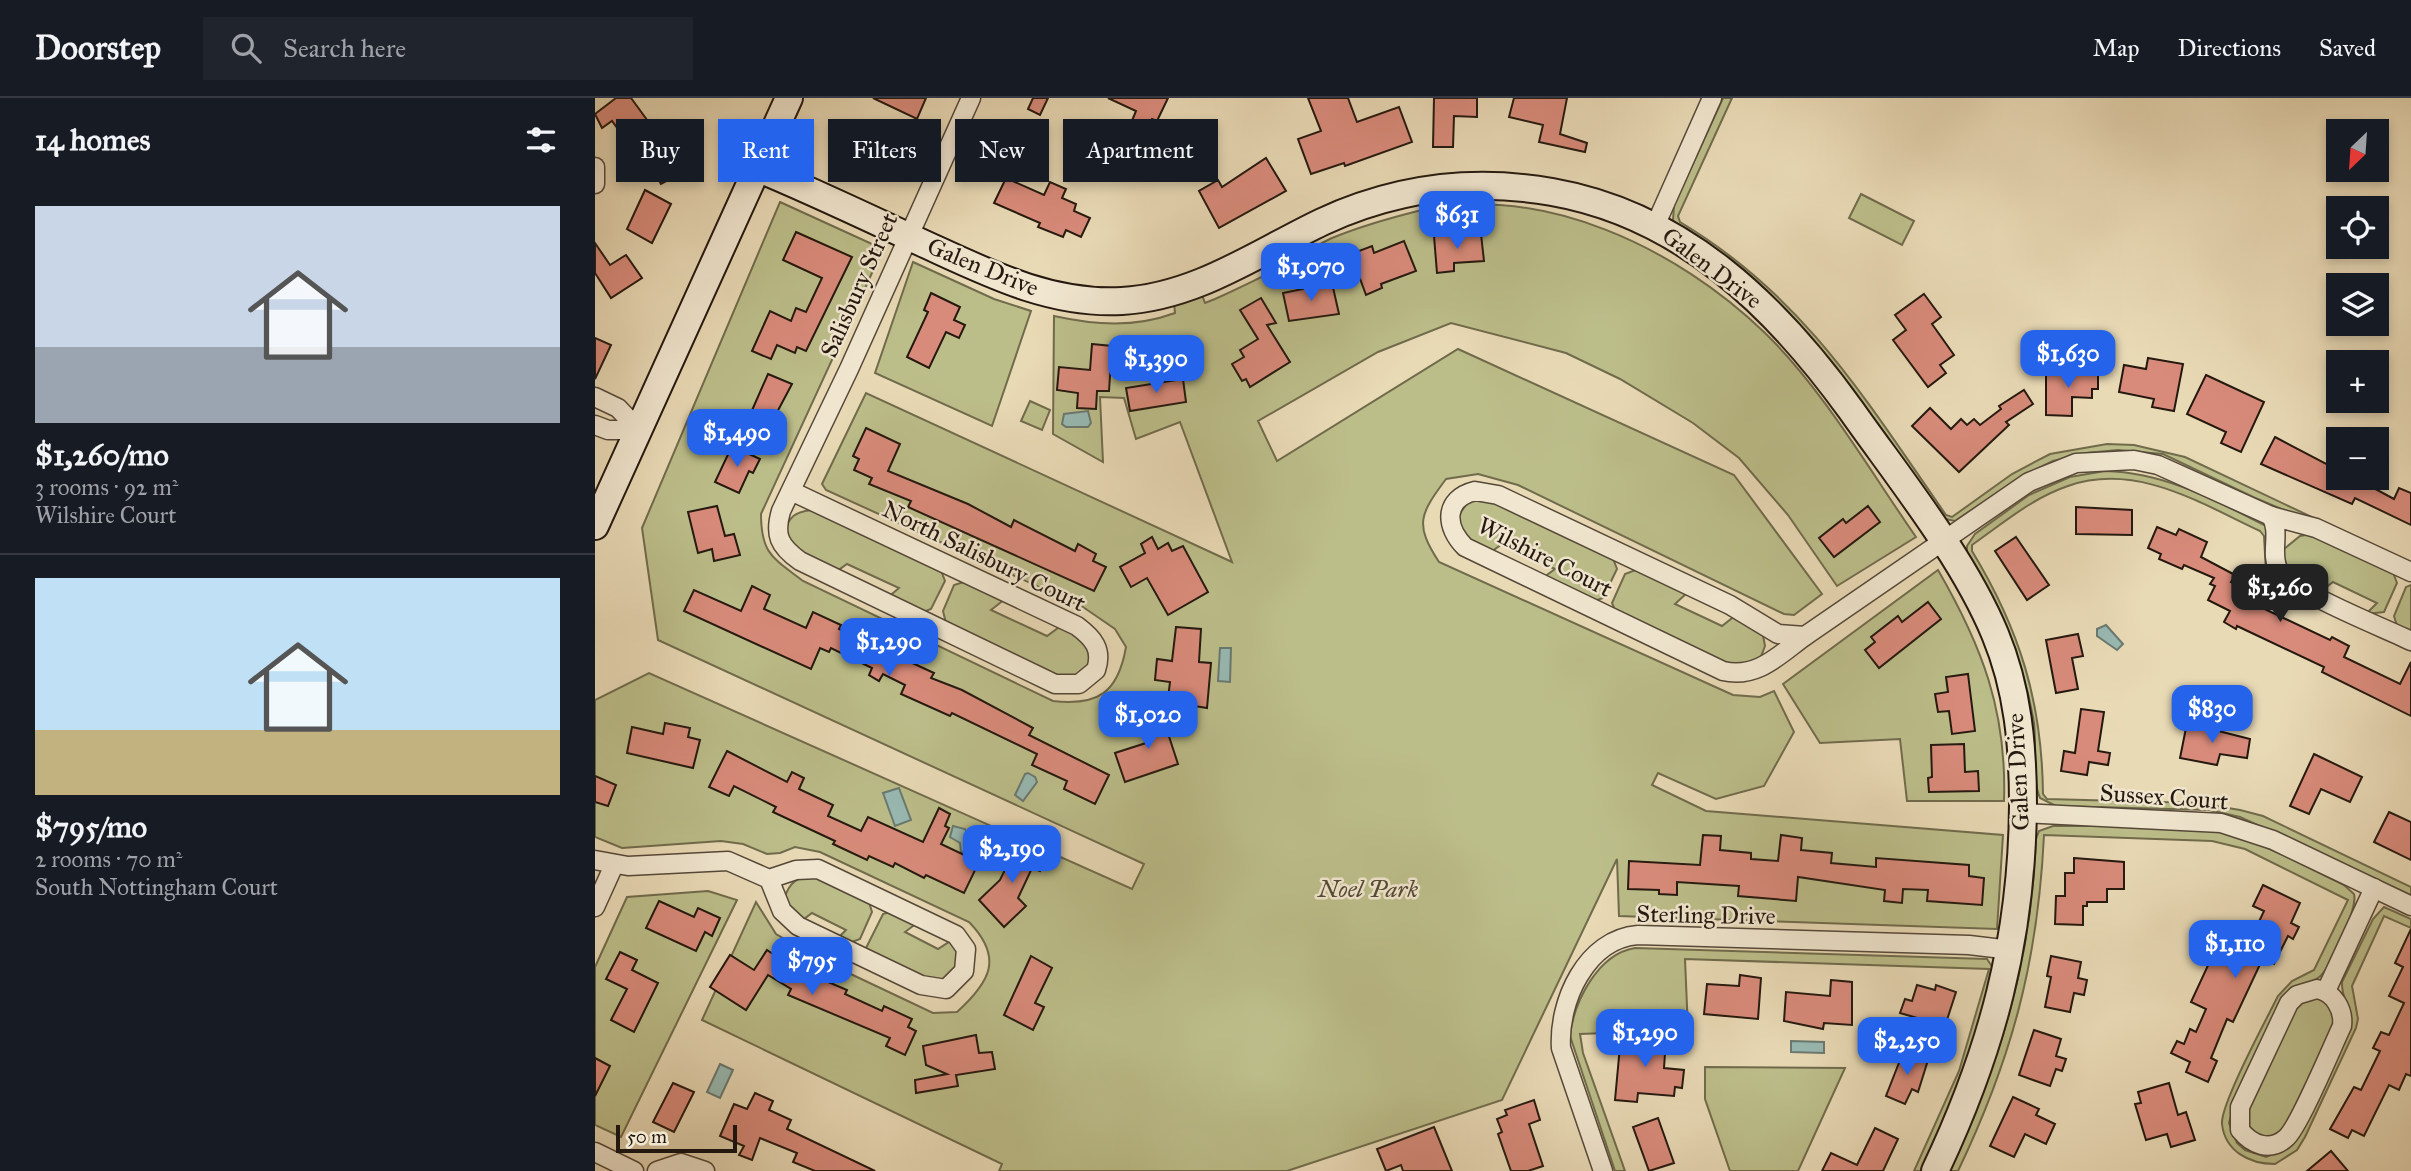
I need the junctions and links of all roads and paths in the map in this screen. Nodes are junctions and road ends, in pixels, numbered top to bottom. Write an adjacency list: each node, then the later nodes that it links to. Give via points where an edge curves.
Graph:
1 (789, 98): 4 (street)
2 (971, 98): 10 (street, Salisbury Street)
3 (1712, 98): 9 (street)
4 (780, 119)
5 (595, 167): 8 (street)
6 (753, 182): 13 (street)
7 (788, 182): 10 (street, Galen Drive)
8 (595, 184)
9 (1655, 226): 10 (street, Galen Drive, via 1557,193 1483,185 1422,190 1359,206 1198,284 1121,301 1061,297 1030,289); 17 (street, Galen Drive, via 1726,273 1793,334)
10 (908, 236): 14 (street, Salisbury Street)
11 (595, 397): 13 (street, via 618,408)
12 (595, 425): 13 (street, via 608,430)
13 (639, 429): 16 (street)
14 (792, 491): 14 (street, North Salisbury Court, via 1077,626 1098,649 1095,670 1079,684 1055,684 800,561 778,541 776,527)
15 (2271, 516): 17 (street, Wilshire Court, via 2158,465 2099,460 2052,471 2029,482); 18 (street, Wilshire Court, via 2316,528); 20 (street, via 2274,556 2284,577)
16 (595, 526)
17 (1942, 541): 19 (street, Wilshire Court); 21 (street, Galen Drive, via 1983,608 2008,673 2023,757)
18 (2411, 572)
19 (1805, 636): 19 (street, Wilshire Court, via 1778,634 1730,605 1498,495 1467,493 1451,508 1450,528 1465,547 1723,671 1755,672)
20 (2411, 641)
21 (2023, 813): 25 (street, Sussex Court, via 2221,822 2273,840); 28 (street, Galen Drive)
22 (595, 860): 23 (street)
23 (614, 865): 24 (street, via 728,861); 27 (street)
24 (769, 878): 24 (street, via 782,911 798,926 921,985 946,989 964,971 967,956 959,937 936,924 818,869)
25 (2374, 888): 26 (street, Sussex Court); 29 (street)
26 (2411, 906)
27 (595, 907)
28 (2011, 950): 34 (street, Sterling Drive, via 1638,936 1609,943 1591,959 1579,979 1560,1031 1561,1048); 35 (street, Galen Drive, via 1975,1080)
29 (2326, 991): 29 (street, via 2308,990 2289,1003 2240,1107 2240,1130 2257,1144 2269,1146 2289,1136 2342,1026 2335,999)
30 (595, 1152): 31 (street)
31 (634, 1171)
32 (657, 1171): 33 (street, via 681,1163)
33 (705, 1171)
34 (1603, 1171)
35 (1934, 1171)

